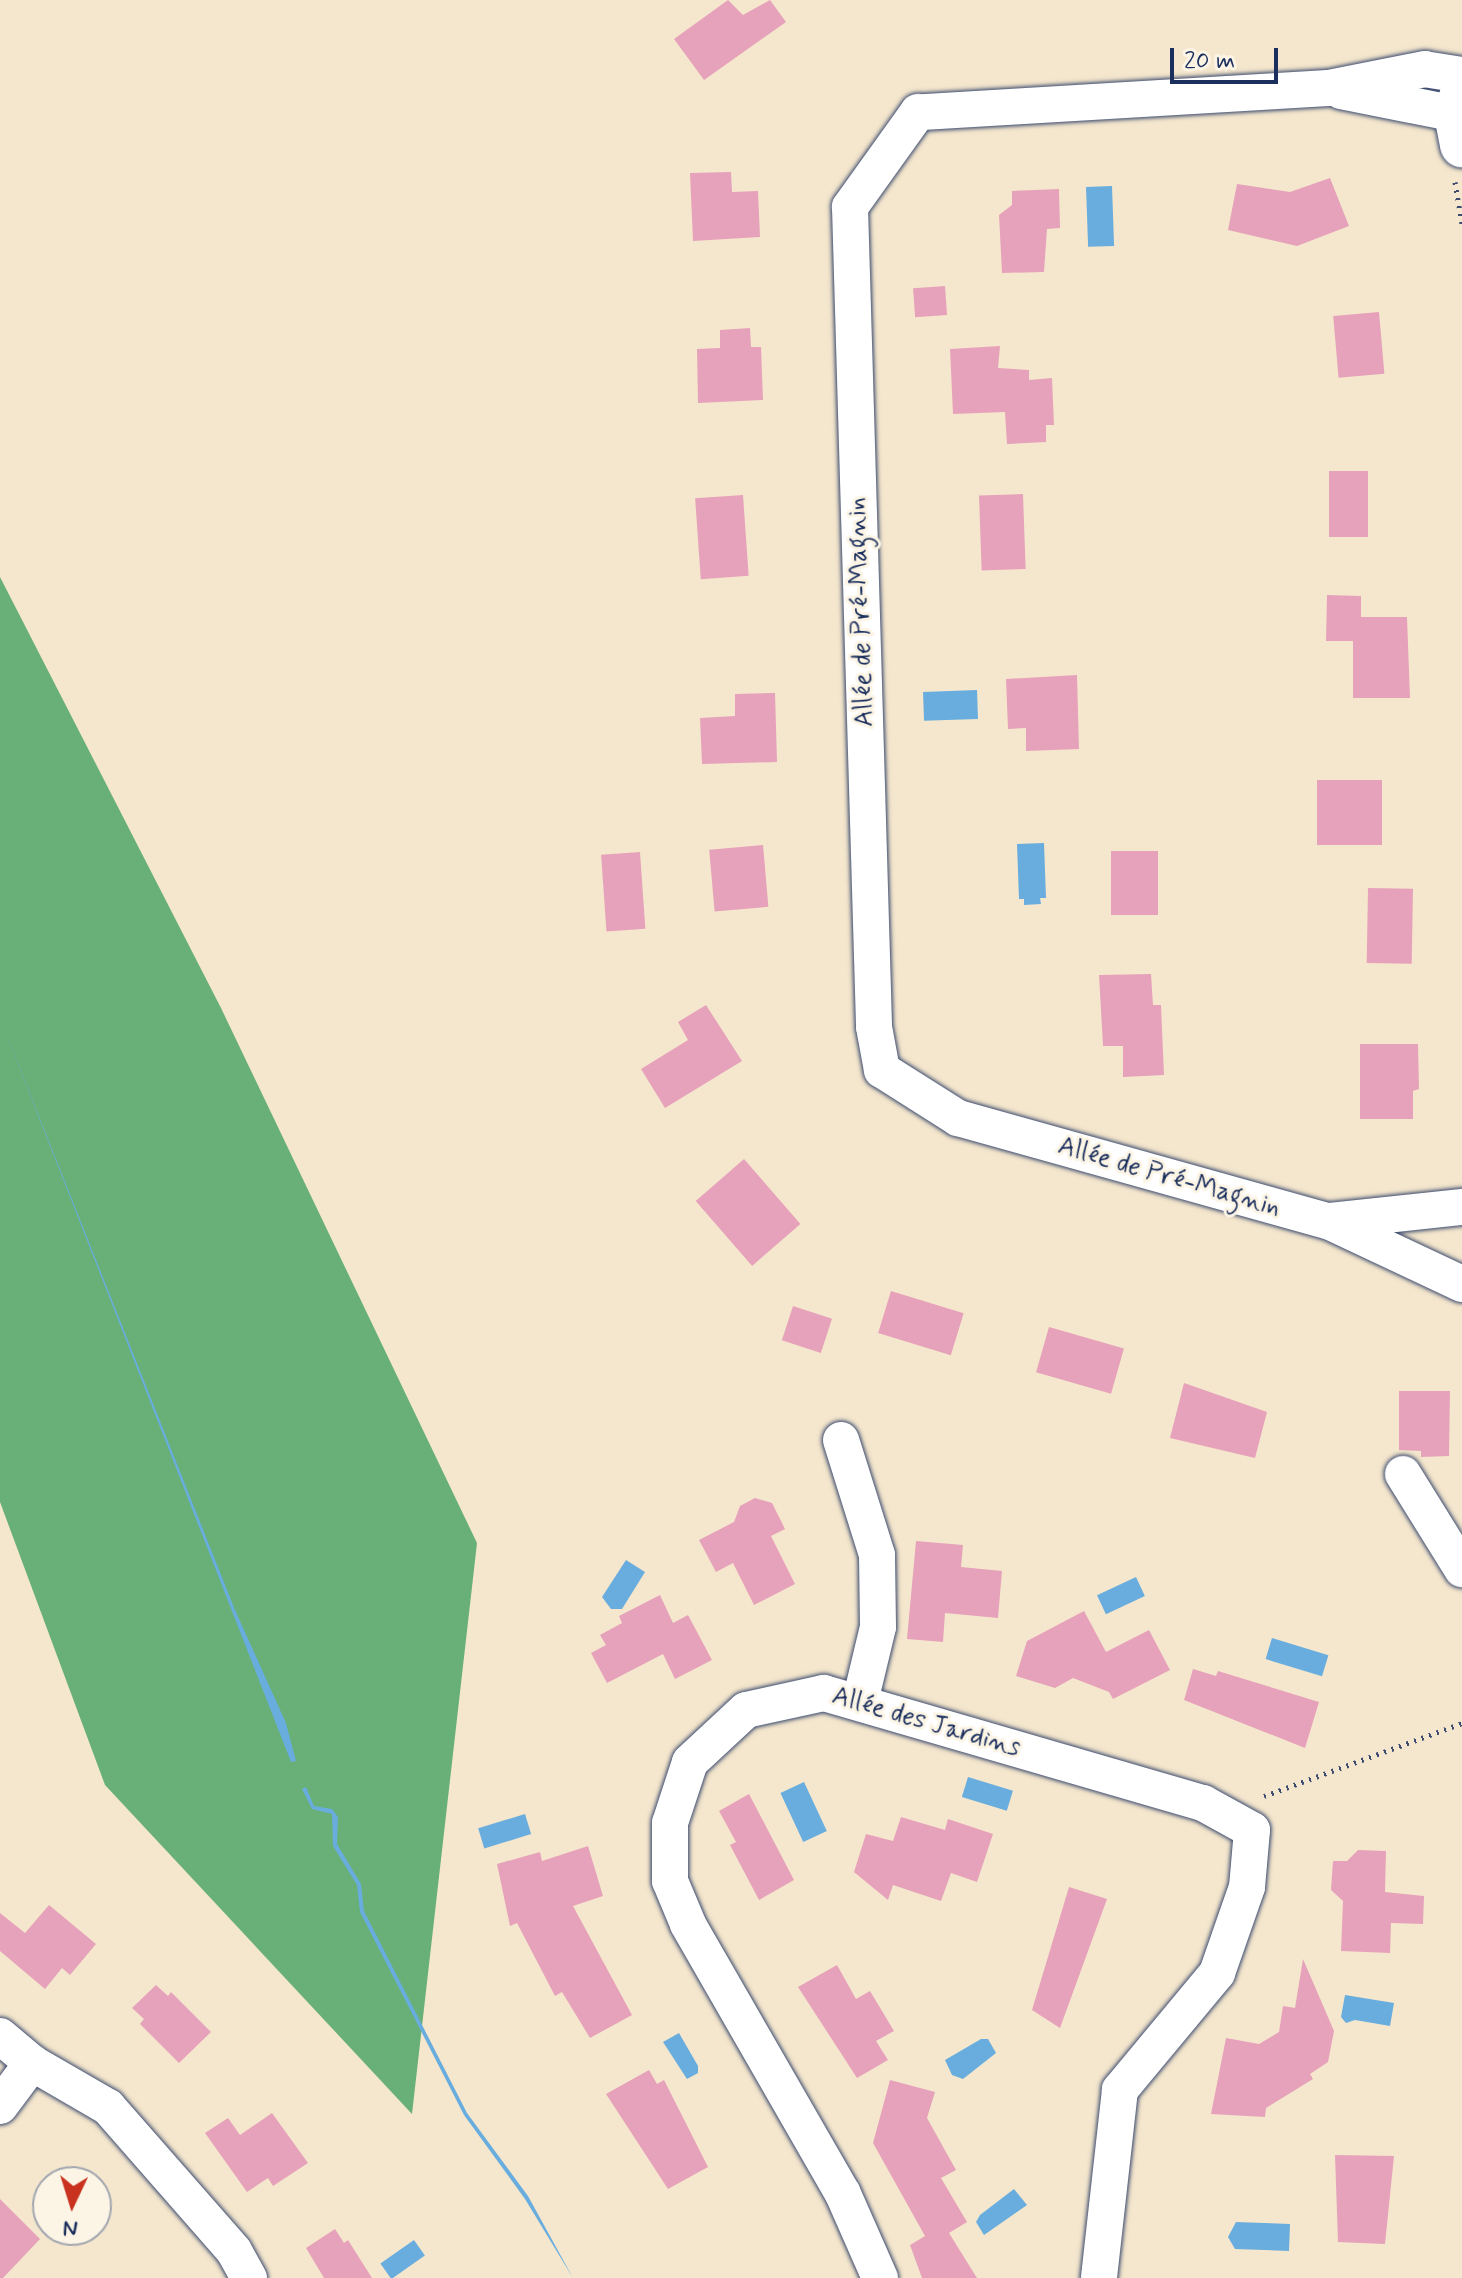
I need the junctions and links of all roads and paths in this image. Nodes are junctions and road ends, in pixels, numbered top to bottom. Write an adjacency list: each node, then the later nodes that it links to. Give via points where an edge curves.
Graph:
1 (1460, 107): 3 (street, Allée de Pré-Magnin, via 1328,88 918,112 850,207 874,1027 882,1070 958,1118)
2 (1462, 1207): 3 (street, Allée de Pré-Magnin)
3 (1328, 1221): 4 (street, Allée de Pré-Magnin)
4 (1462, 1284)
5 (841, 1440): 8 (street, via 877,1555 878,1627)
6 (1403, 1474): 7 (street)
7 (1462, 1569)
8 (860, 1702): 10 (street, Allée des Jardins, via 1203,1803); 15 (street, Allée des Jardins, via 824,1693 746,1710 690,1762 670,1823 670,1881 688,1924 843,2194)
9 (1462, 1723): 10 (path, via 1245,1803)
10 (1228, 1817): 16 (street, Allée des Jardins, via 1252,1830 1247,1887 1217,1973 1120,2090)
11 (0, 2036): 12 (street)
12 (32, 2063): 13 (street); 14 (street, via 108,2107 234,2251)
13 (0, 2106)
14 (249, 2278)
15 (880, 2278)
16 (1099, 2278)

